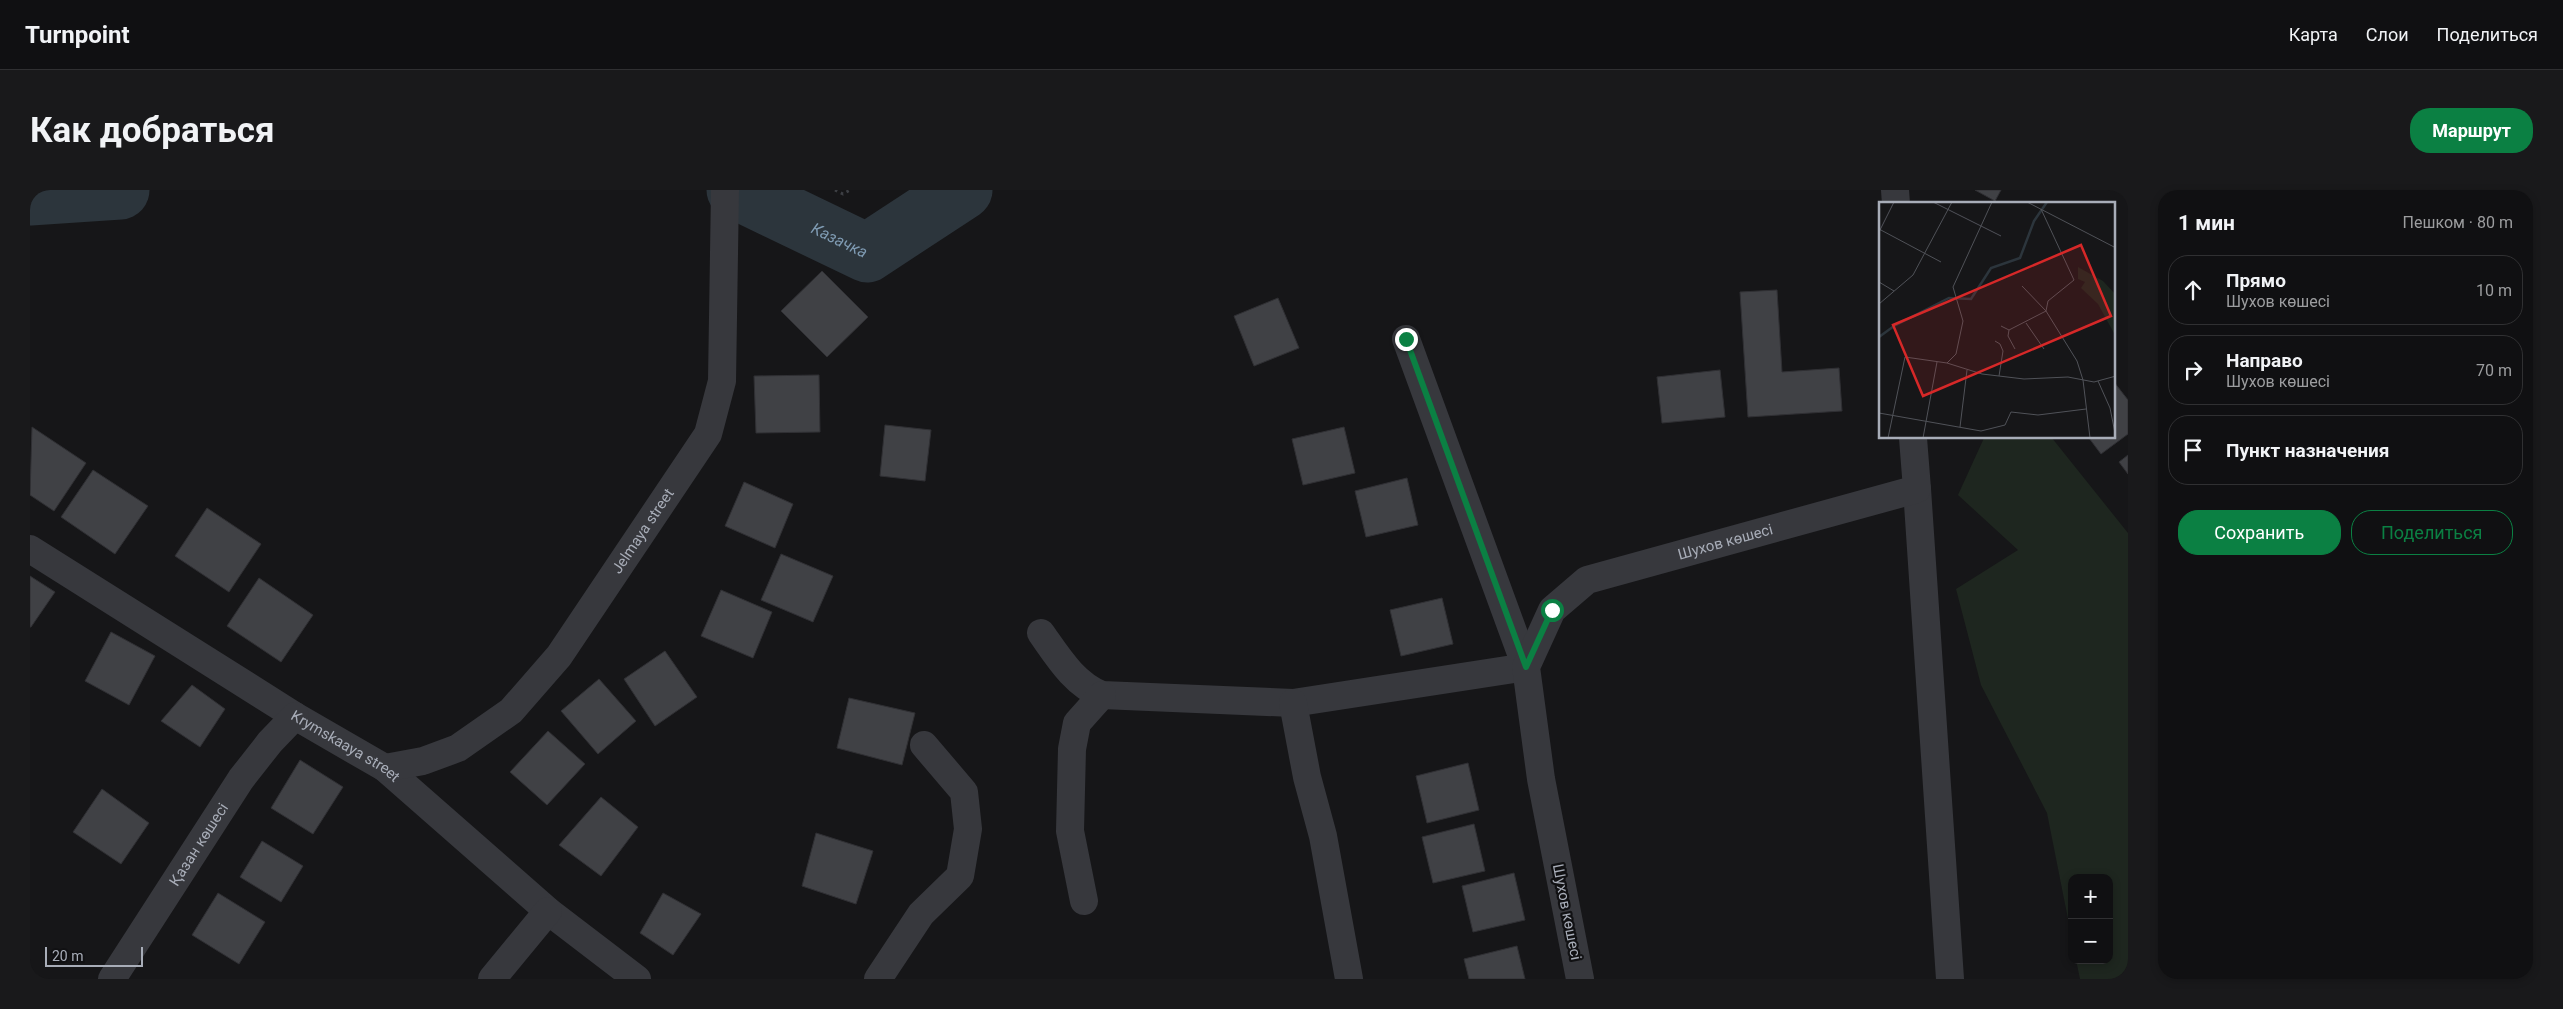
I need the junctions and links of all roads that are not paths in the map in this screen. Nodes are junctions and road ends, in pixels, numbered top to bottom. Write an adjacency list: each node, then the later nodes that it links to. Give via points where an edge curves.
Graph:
1 (725, 190): 12 (street, Jelmaya street, via 722,381 708,434 559,656 511,710 458,748 423,761)
2 (1406, 339): 7 (street, Шухов көшесі)
3 (1913, 439): 4 (street)
4 (1917, 489): 7 (street, Шухов көшесі, via 1587,580 1552,610); 21 (street)
5 (30, 548): 10 (street, Krymskaaya street)
6 (1041, 633): 8 (street, via 1064,666 1089,690)
7 (1526, 667): 9 (street); 20 (street, Шухов көшесі, via 1541,779)
8 (1102, 696): 9 (street); 13 (street, via 1078,723 1072,749 1070,831)
9 (1293, 703): 19 (street, via 1307,777 1323,836)
10 (294, 716): 12 (street, Krymskaaya street); 15 (street, Қазан көшесі, via 241,779)
11 (924, 745): 18 (street, via 964,792 968,829 960,876 921,914)
12 (385, 768): 14 (street, Krymskaaya street)
13 (1084, 901)
14 (548, 911): 16 (street); 17 (street, Krymskaaya street)
15 (112, 979)
16 (492, 979)
17 (637, 979)
18 (878, 979)
19 (1349, 979)
20 (1580, 979)
21 (1950, 979)

